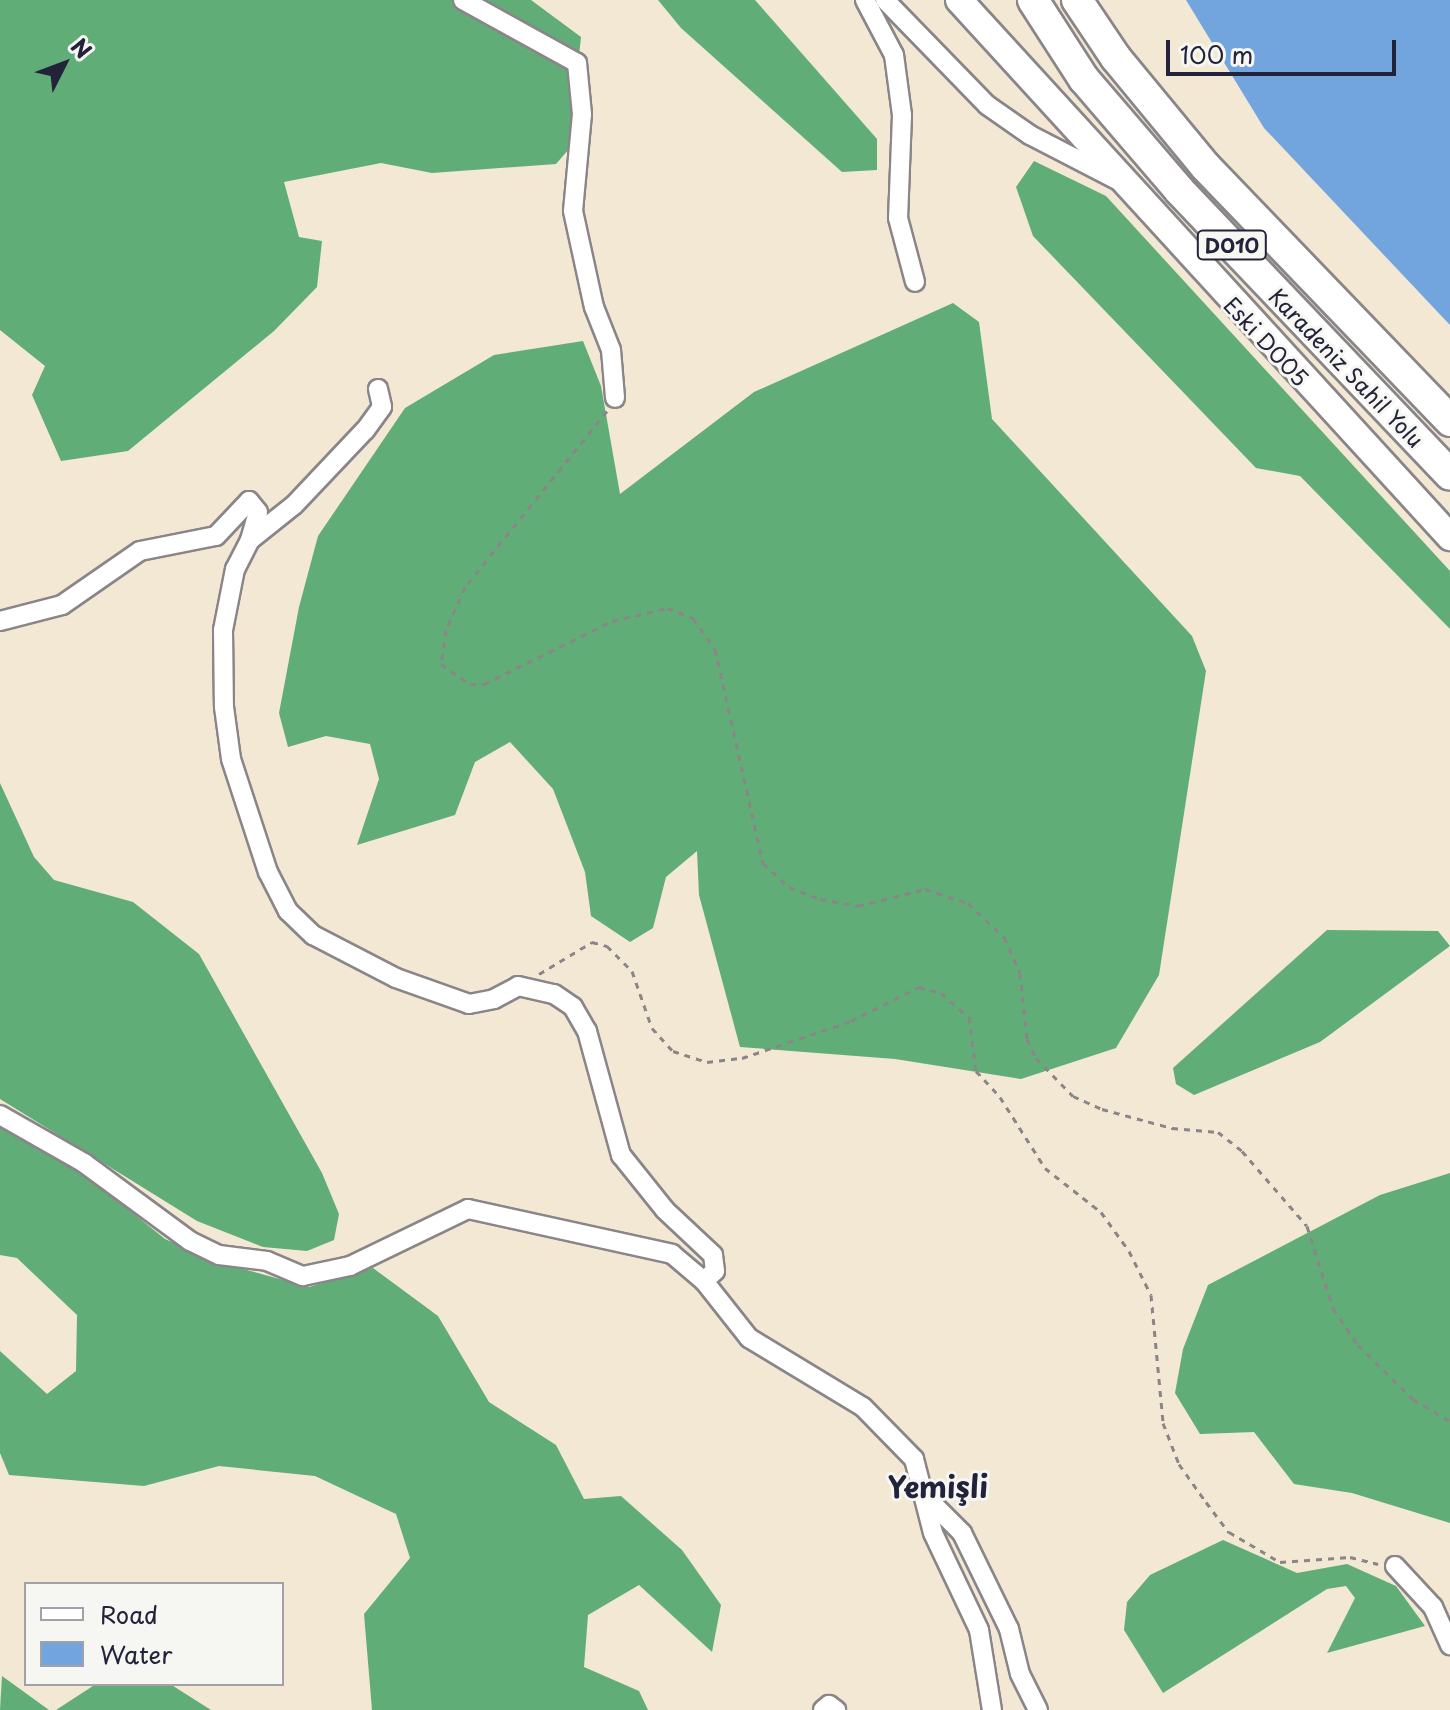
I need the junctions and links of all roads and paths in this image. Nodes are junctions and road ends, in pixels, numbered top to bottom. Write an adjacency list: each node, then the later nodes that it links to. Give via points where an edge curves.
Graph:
1 (463, 0): 10 (street, via 577,63 582,114 573,211 594,307 611,350)
2 (865, 0): 8 (street, via 894,55 902,115 898,218)
3 (885, 0): 7 (street, via 987,105 1030,135)
4 (959, 0): 7 (main road, Eski D005)
5 (1033, 0): 12 (highway, Karadeniz Sahil Yolu / D010, via 1084,79 1179,190)
6 (1077, 0): 11 (highway, Karadeniz Sahil Yolu / D010, via 1116,58 1205,166)
7 (1123, 183): 13 (main road, Eski D005)
8 (915, 282)
9 (378, 389): 14 (street, via 382,407 339,462)
10 (615, 398): 19 (path, via 465,587 446,630 441,664 470,684 484,684 612,621 667,608 693,618 715,649 763,863 789,887 833,902 858,906 925,889 968,903 1010,949 1020,973 1027,1039 1036,1058 1073,1096 1172,1128 1218,1132 1242,1151 1307,1226 1333,1308 1358,1345 1413,1399)
11 (1450, 421)
12 (1450, 475)
13 (1450, 537)
14 (250, 540): 15 (street, via 258,512 249,501 216,536 140,551 62,605); 16 (street, via 235,569 223,630 224,707 243,797 288,911 313,935 396,978 469,1004)
15 (0, 621)
16 (524, 987): 18 (street, via 554,994 573,1007 587,1031 621,1155 665,1210 713,1255 715,1271); 21 (path, via 570,951 592,942 607,946 632,971 652,1028 673,1051 707,1062 742,1058 851,1021 919,987 941,993 969,1017 978,1050 976,1071 1000,1097 1045,1168 1101,1212 1129,1251 1151,1295 1163,1423 1179,1464 1229,1532 1280,1562 1350,1557)
17 (0, 1115): 18 (street, via 84,1163 190,1241 219,1255 267,1261 303,1276 350,1266 468,1209 672,1254)
18 (704, 1281): 20 (street, via 766,1352 886,1425 914,1459)
19 (1450, 1421)
20 (924, 1495): 25 (street, via 933,1533 979,1630); 26 (street, via 962,1533 1009,1629 1020,1674)
21 (1400, 1571): 22 (street, via 1433,1607)
22 (1450, 1645)
23 (823, 1710): 24 (street, via 829,1705)
24 (836, 1710)
25 (992, 1710)
26 (1038, 1710)

